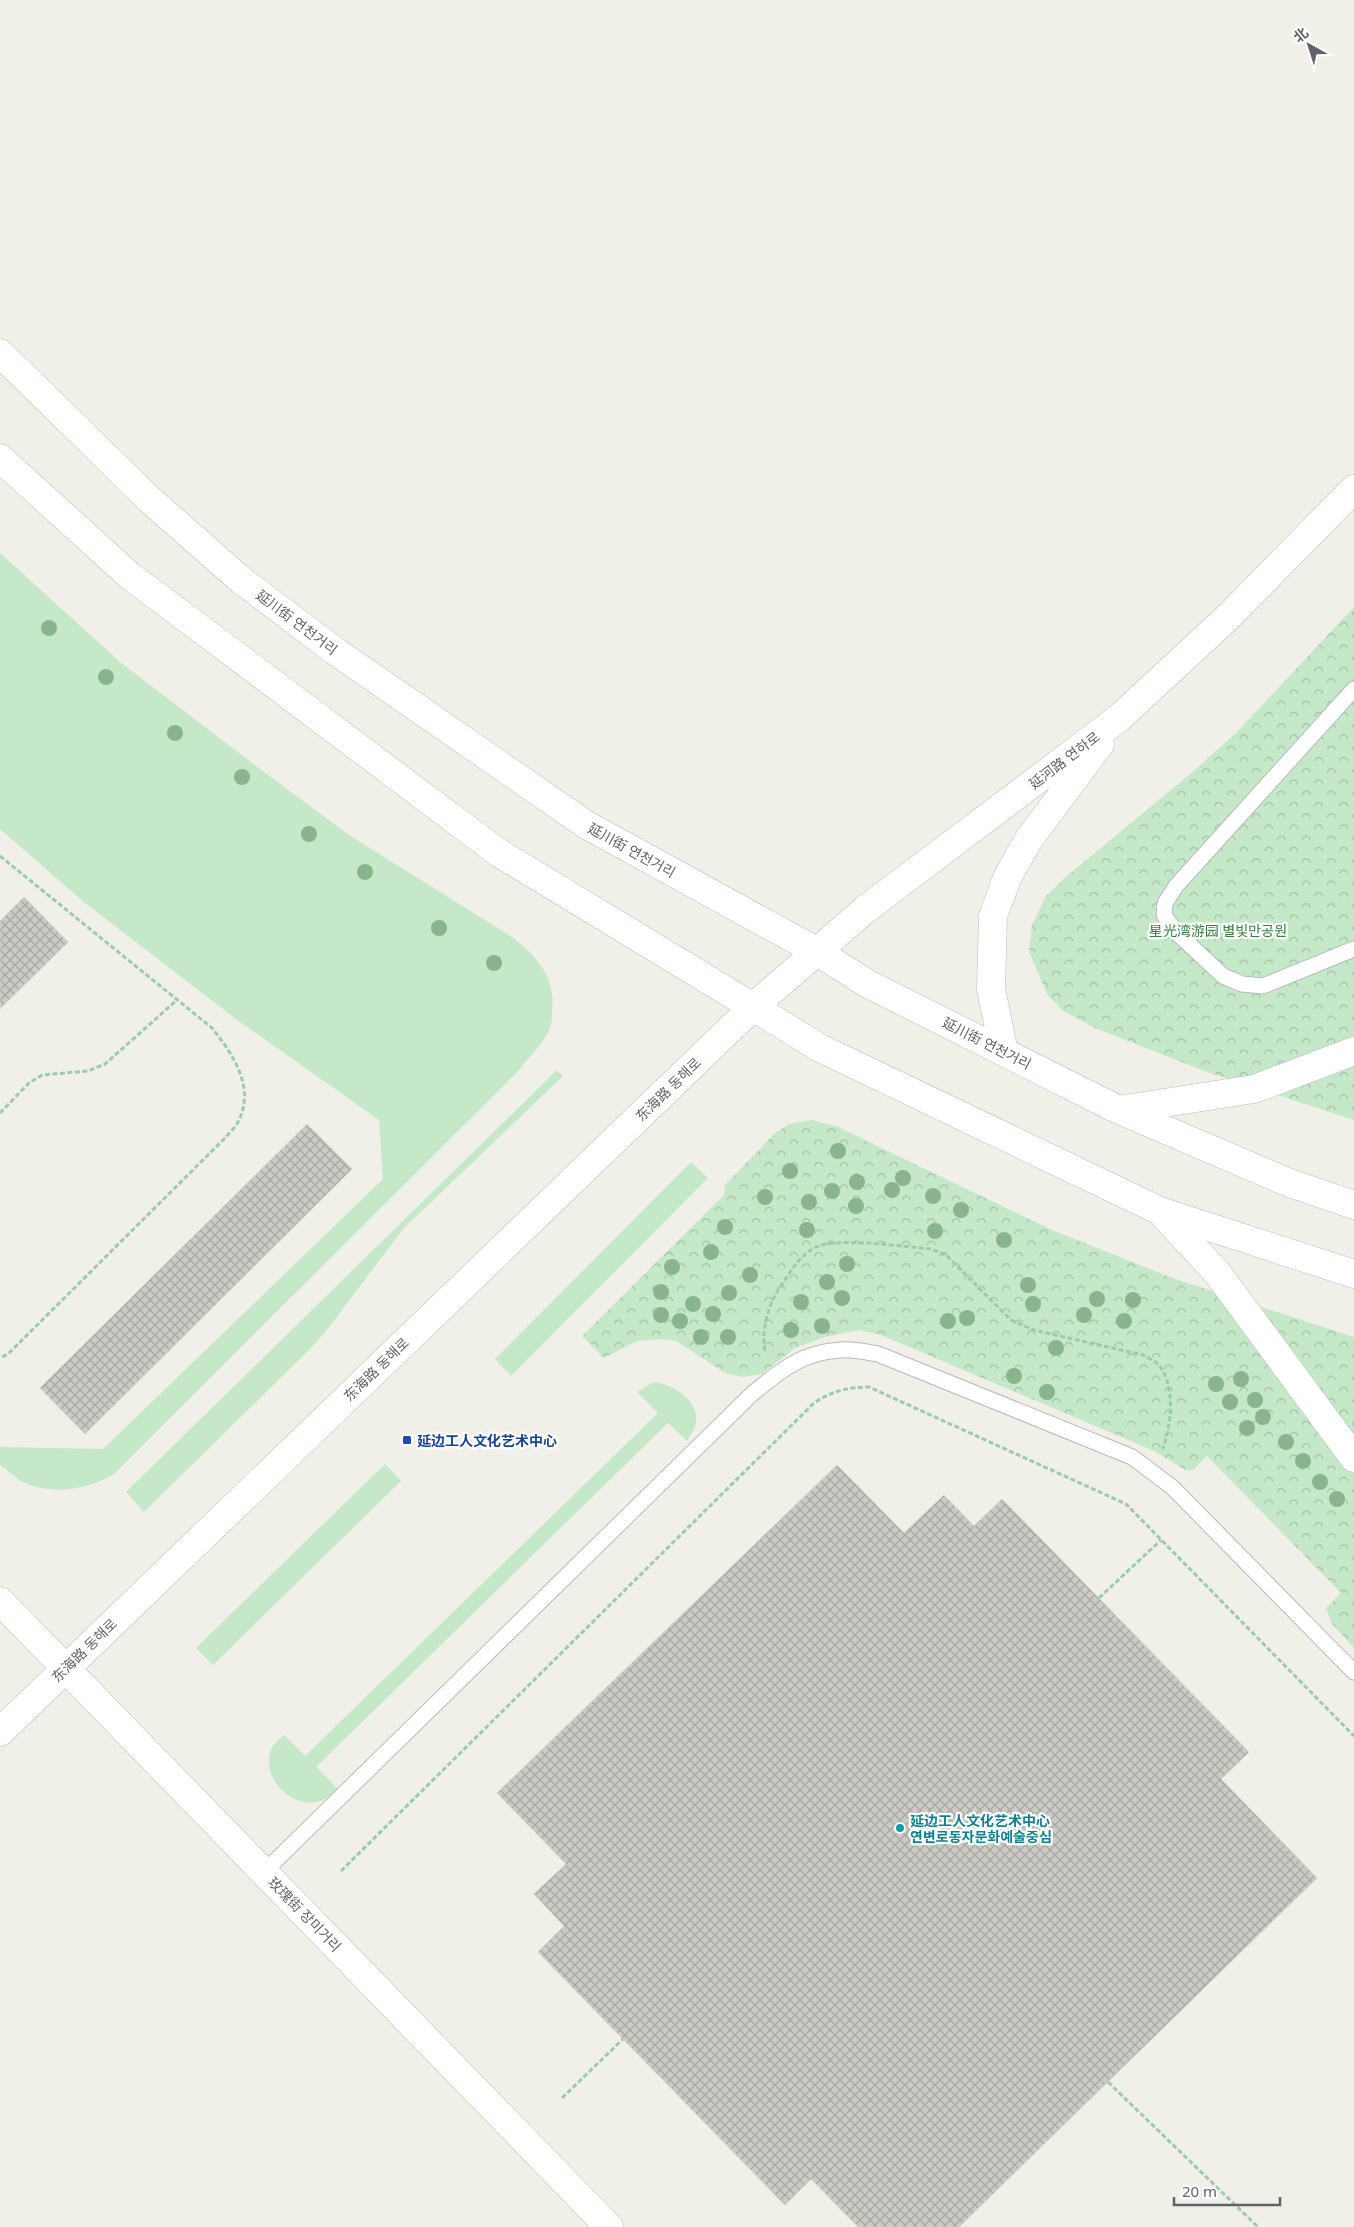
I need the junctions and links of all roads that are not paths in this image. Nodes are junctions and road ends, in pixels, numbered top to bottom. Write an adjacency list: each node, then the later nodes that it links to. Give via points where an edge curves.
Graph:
1 (0, 353): 7 (main road, 延川街 연천거리, via 156,505 241,580 335,651 584,824)
2 (0, 458): 8 (main road, via 130,576 499,853)
3 (1354, 489): 5 (main road, 延河路 연하로, via 1227,618)
4 (1354, 689): 6 (lane, via 1176,886 1165,903 1164,915 1175,930 1223,976 1242,984 1263,986)
5 (1119, 718): 7 (main road, 延河路 연하로, via 866,909); 10 (main road, via 1029,839 1008,876 993,916 991,989)
6 (1354, 949)
7 (816, 951): 8 (main road, 延河路 연하로); 10 (main road, 延川街 연천거리, via 868,984)
8 (753, 1008): 13 (main road, via 820,1048); 17 (main road, 东海路 동해로)
9 (1354, 1051): 11 (main road, via 1254,1089)
10 (1004, 1052): 11 (main road, 延川街 연천거리)
11 (1119, 1110): 12 (main road, 延川街 연천거리, via 1287,1182)
12 (1354, 1205)
13 (1160, 1211): 14 (main road); 15 (main road, via 1218,1274)
14 (1354, 1274)
15 (1354, 1458)
16 (0, 1601): 17 (main road, 玫瑰街 장미거리)
17 (65, 1667): 19 (main road, 东海路 동해로); 20 (main road, 玫瑰街 장미거리)
18 (1354, 1672): 20 (lane, via 1172,1488 1132,1458 878,1354 841,1350 813,1354 785,1367 752,1394)
19 (0, 1732)
20 (264, 1872): 21 (main road, 玫瑰街 장미거리)
21 (609, 2227)

